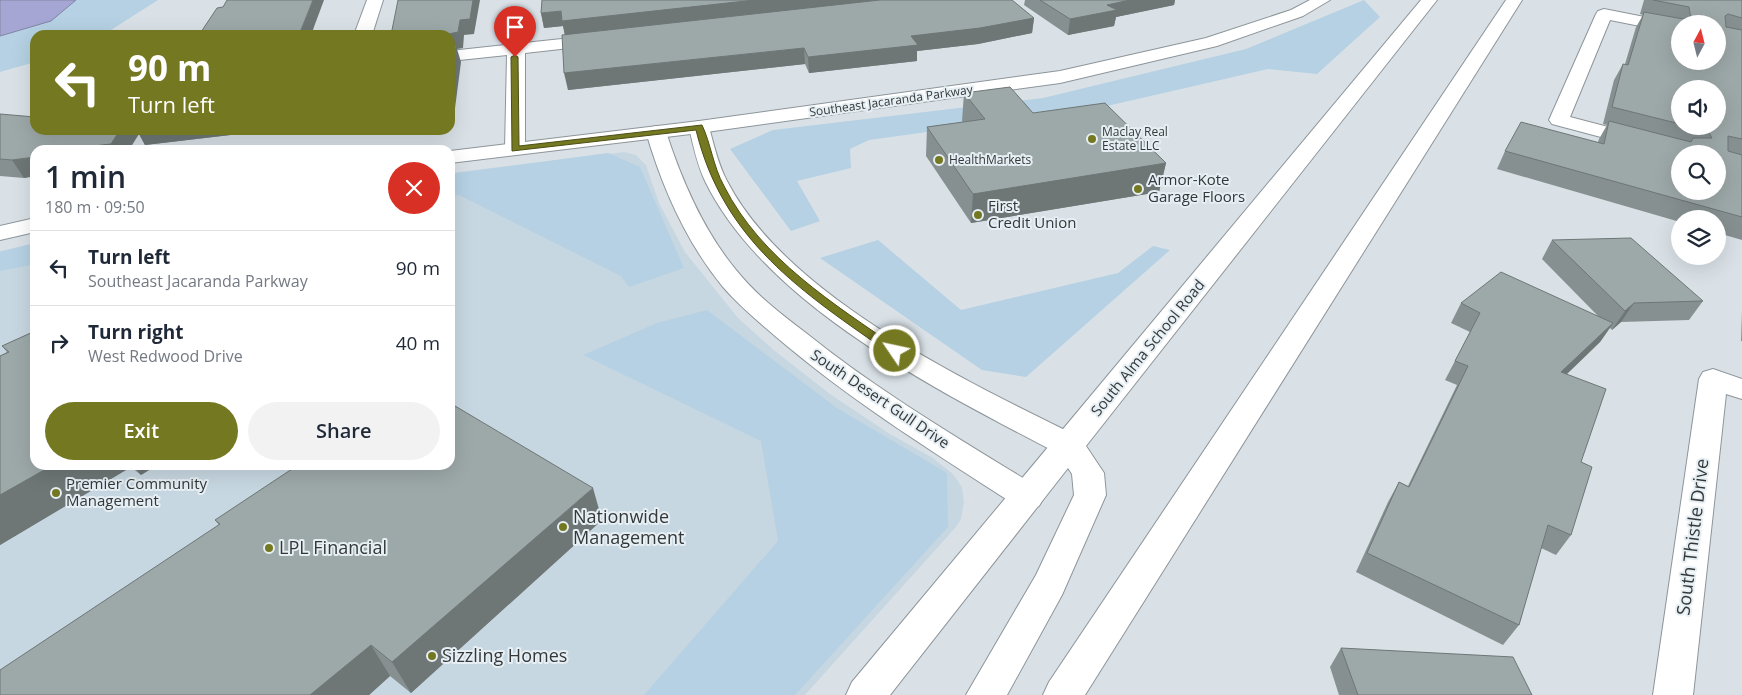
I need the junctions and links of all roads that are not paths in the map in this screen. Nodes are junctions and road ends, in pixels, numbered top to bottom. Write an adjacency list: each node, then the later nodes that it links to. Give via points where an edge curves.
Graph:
1 (375, 0): 6 (street)
2 (1322, 0): 10 (street, Southeast Jacaranda Parkway, via 1297,13 1228,37 1096,70 986,89)
3 (1429, 0): 18 (street, South Alma School Road)
4 (1514, 0): 22 (street)
5 (1671, 26): 13 (street, via 1604,14 1559,120)
6 (365, 30)
7 (616, 38): 8 (street)
8 (516, 49): 9 (street); 12 (street)
9 (455, 55)
10 (699, 127): 11 (street, Southeast Jacaranda Parkway); 18 (street, via 707,159 719,187 748,231 775,261 833,309 895,351 971,396)
11 (656, 132): 12 (street, Southeast Jacaranda Parkway); 19 (street, South Desert Gull Drive, via 673,186 704,242 728,276 767,315 822,362)
12 (515, 149): 14 (street, Southeast Jacaranda Parkway)
13 (1671, 149)
14 (455, 156)
15 (30, 227): 16 (street)
16 (0, 233)
17 (1728, 384): 23 (street, South Thistle Drive)
18 (1070, 446): 19 (street, South Alma School Road); 21 (street, via 1088,474 1090,495 1050,584)
19 (1028, 497): 20 (street, South Alma School Road)
20 (866, 695)
21 (986, 695)
22 (1063, 695)
23 (1673, 695)

